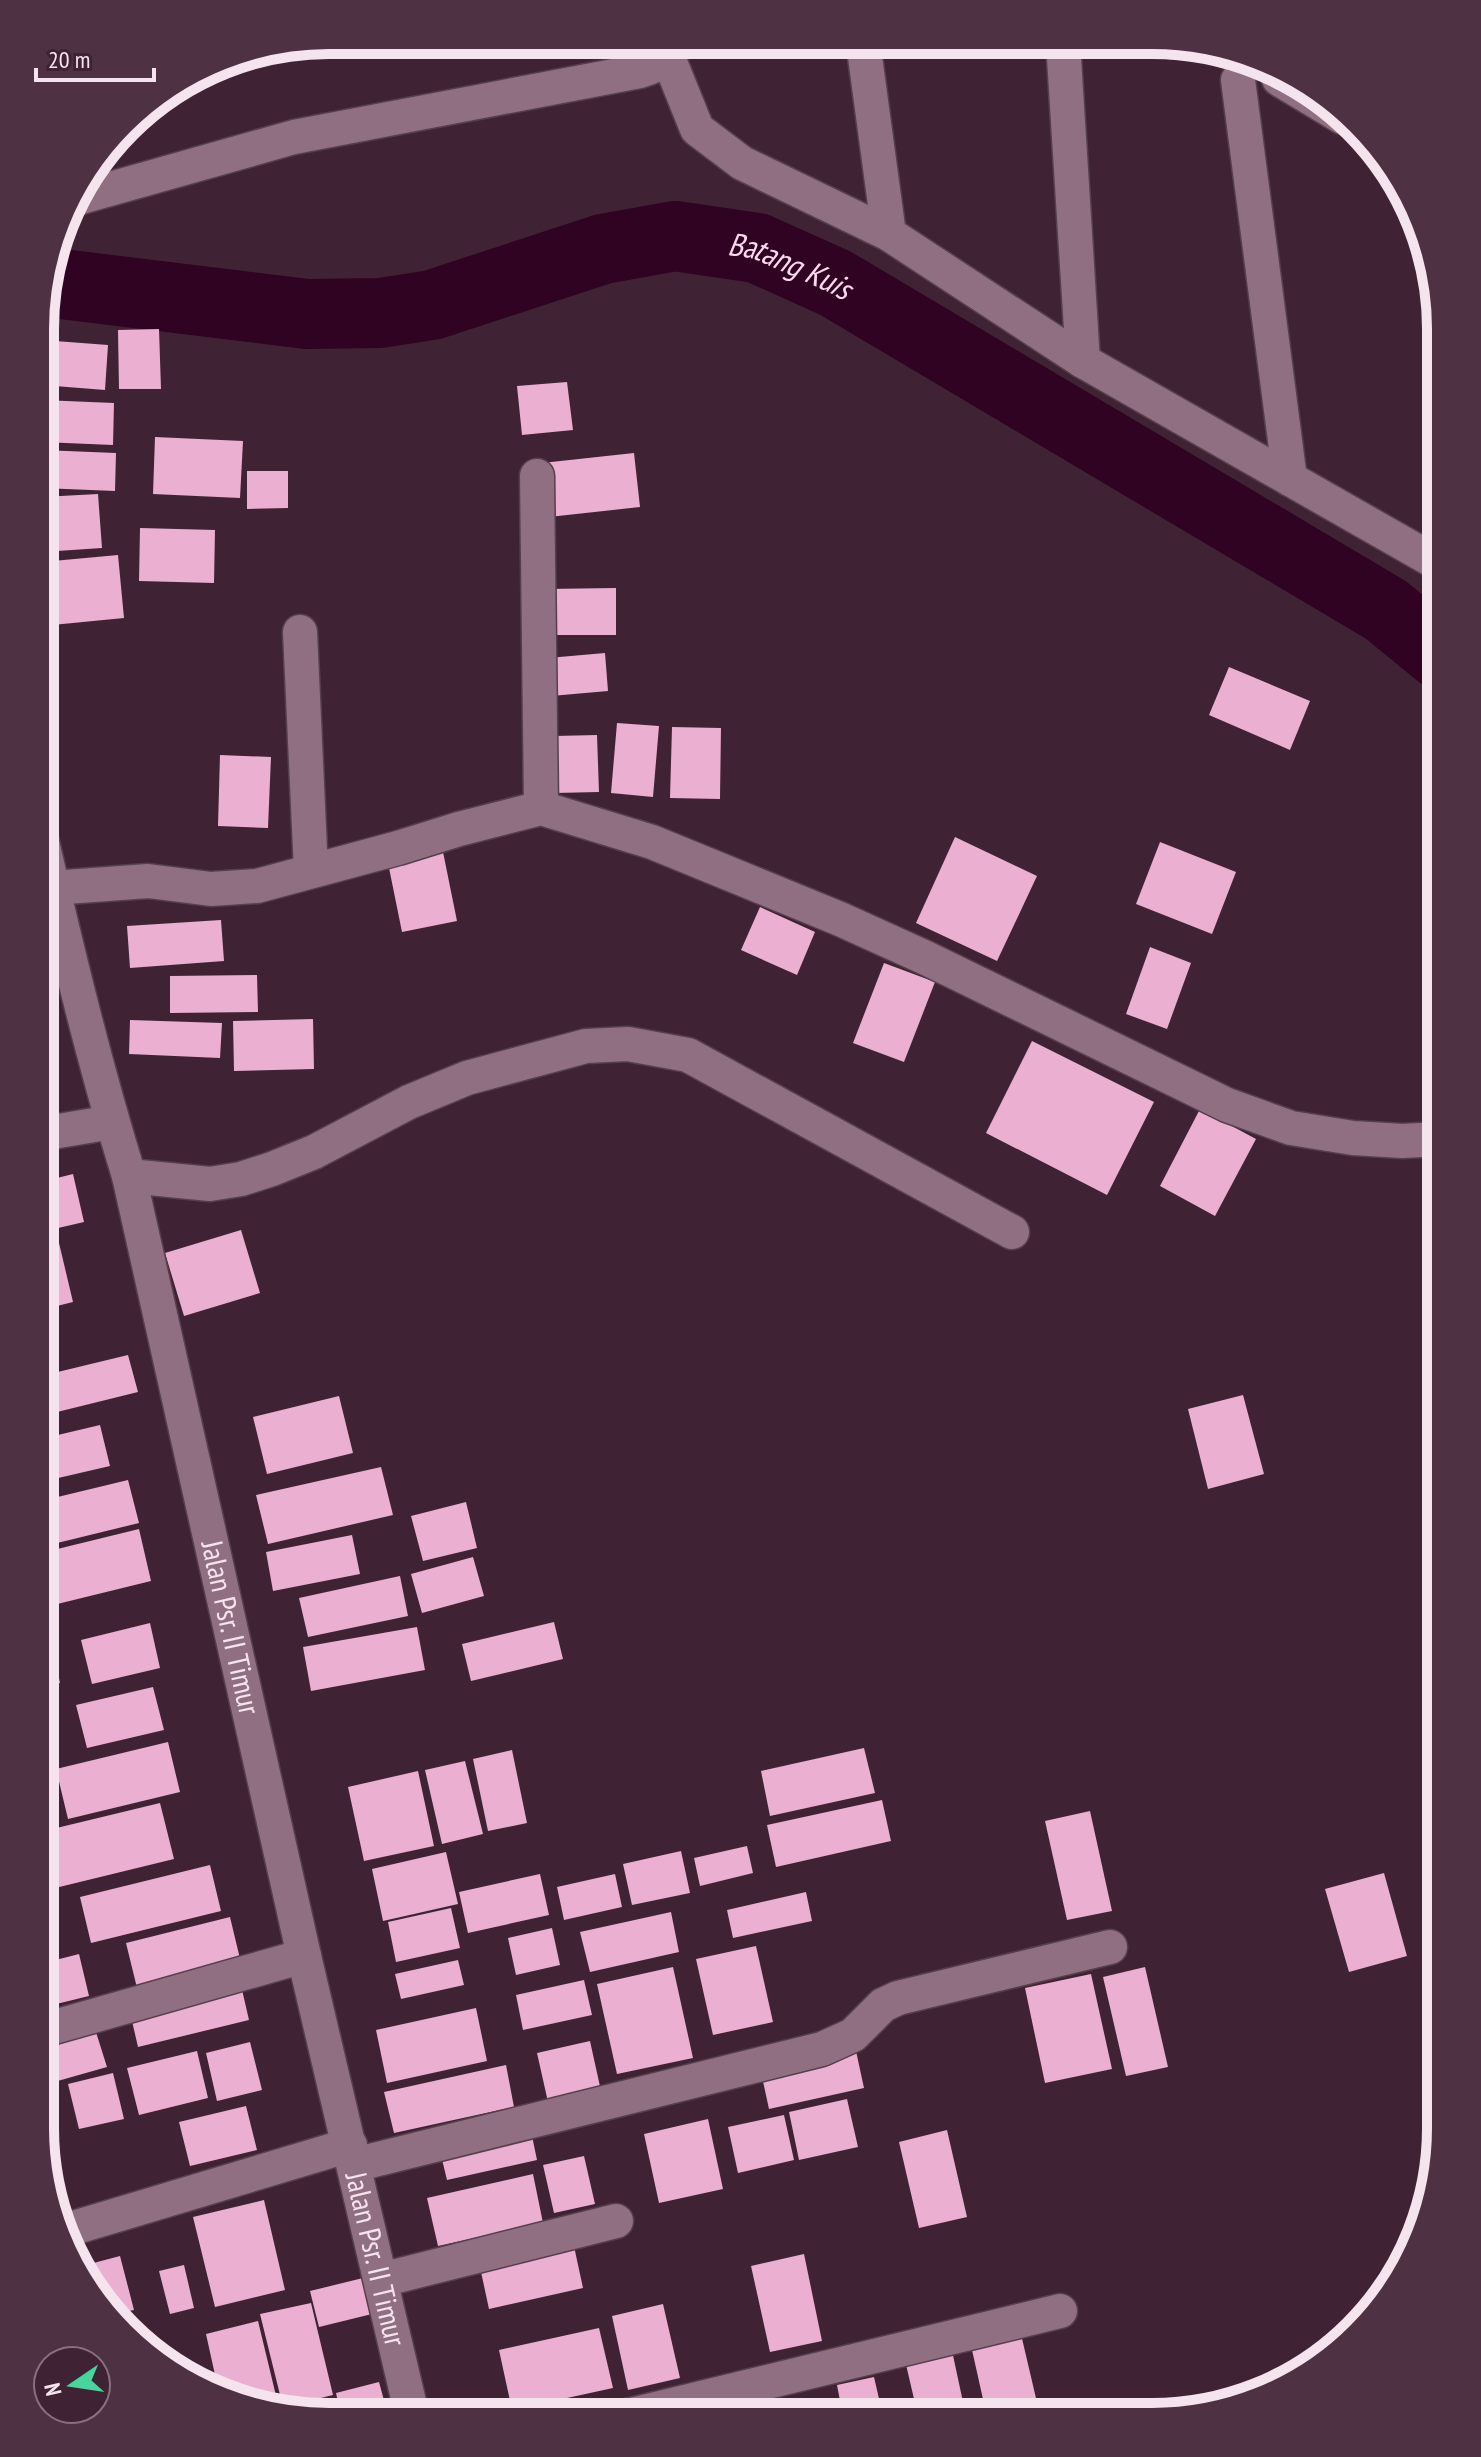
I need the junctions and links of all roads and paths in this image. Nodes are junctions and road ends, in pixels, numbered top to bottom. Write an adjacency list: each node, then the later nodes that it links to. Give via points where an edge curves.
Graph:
1 (865, 54): 7 (street)
2 (1064, 54): 8 (street)
3 (665, 55): 6 (street, via 640,71 294,137)
4 (673, 55): 7 (street, via 697,129 742,163)
5 (1238, 80): 10 (street)
6 (89, 195)
7 (889, 234): 8 (street)
8 (1083, 361): 10 (street)
9 (537, 476): 13 (street)
10 (1290, 479): 11 (street)
11 (1427, 557)
12 (300, 632): 14 (street)
13 (541, 808): 14 (street); 19 (street, via 652,842 840,919 1227,1105 1291,1128 1353,1138)
14 (311, 871): 15 (street, via 233,889 148,881)
15 (54, 888)
16 (54, 896): 17 (street, Jalan Psr. II Timur)
17 (112, 1122): 18 (street); 20 (street, Jalan Psr. II Timur)
18 (54, 1132)
19 (1427, 1140)
20 (129, 1176): 21 (street, via 210,1184 241,1179 314,1152 467,1078 586,1046 628,1044 688,1055); 23 (street, Jalan Psr. II Timur)
21 (1012, 1232)
22 (1110, 1947): 25 (street, via 898,1998 883,2005 853,2035 822,2049)
23 (304, 1956): 24 (street); 25 (street, Jalan Psr. II Timur)
24 (54, 2027)
25 (352, 2155): 27 (street); 28 (street, Jalan Psr. II Timur)
26 (616, 2221): 28 (street)
27 (73, 2228)
28 (381, 2280): 30 (street, Jalan Psr. II Timur)
29 (1060, 2311): 31 (street)
30 (409, 2403)
31 (681, 2403)

